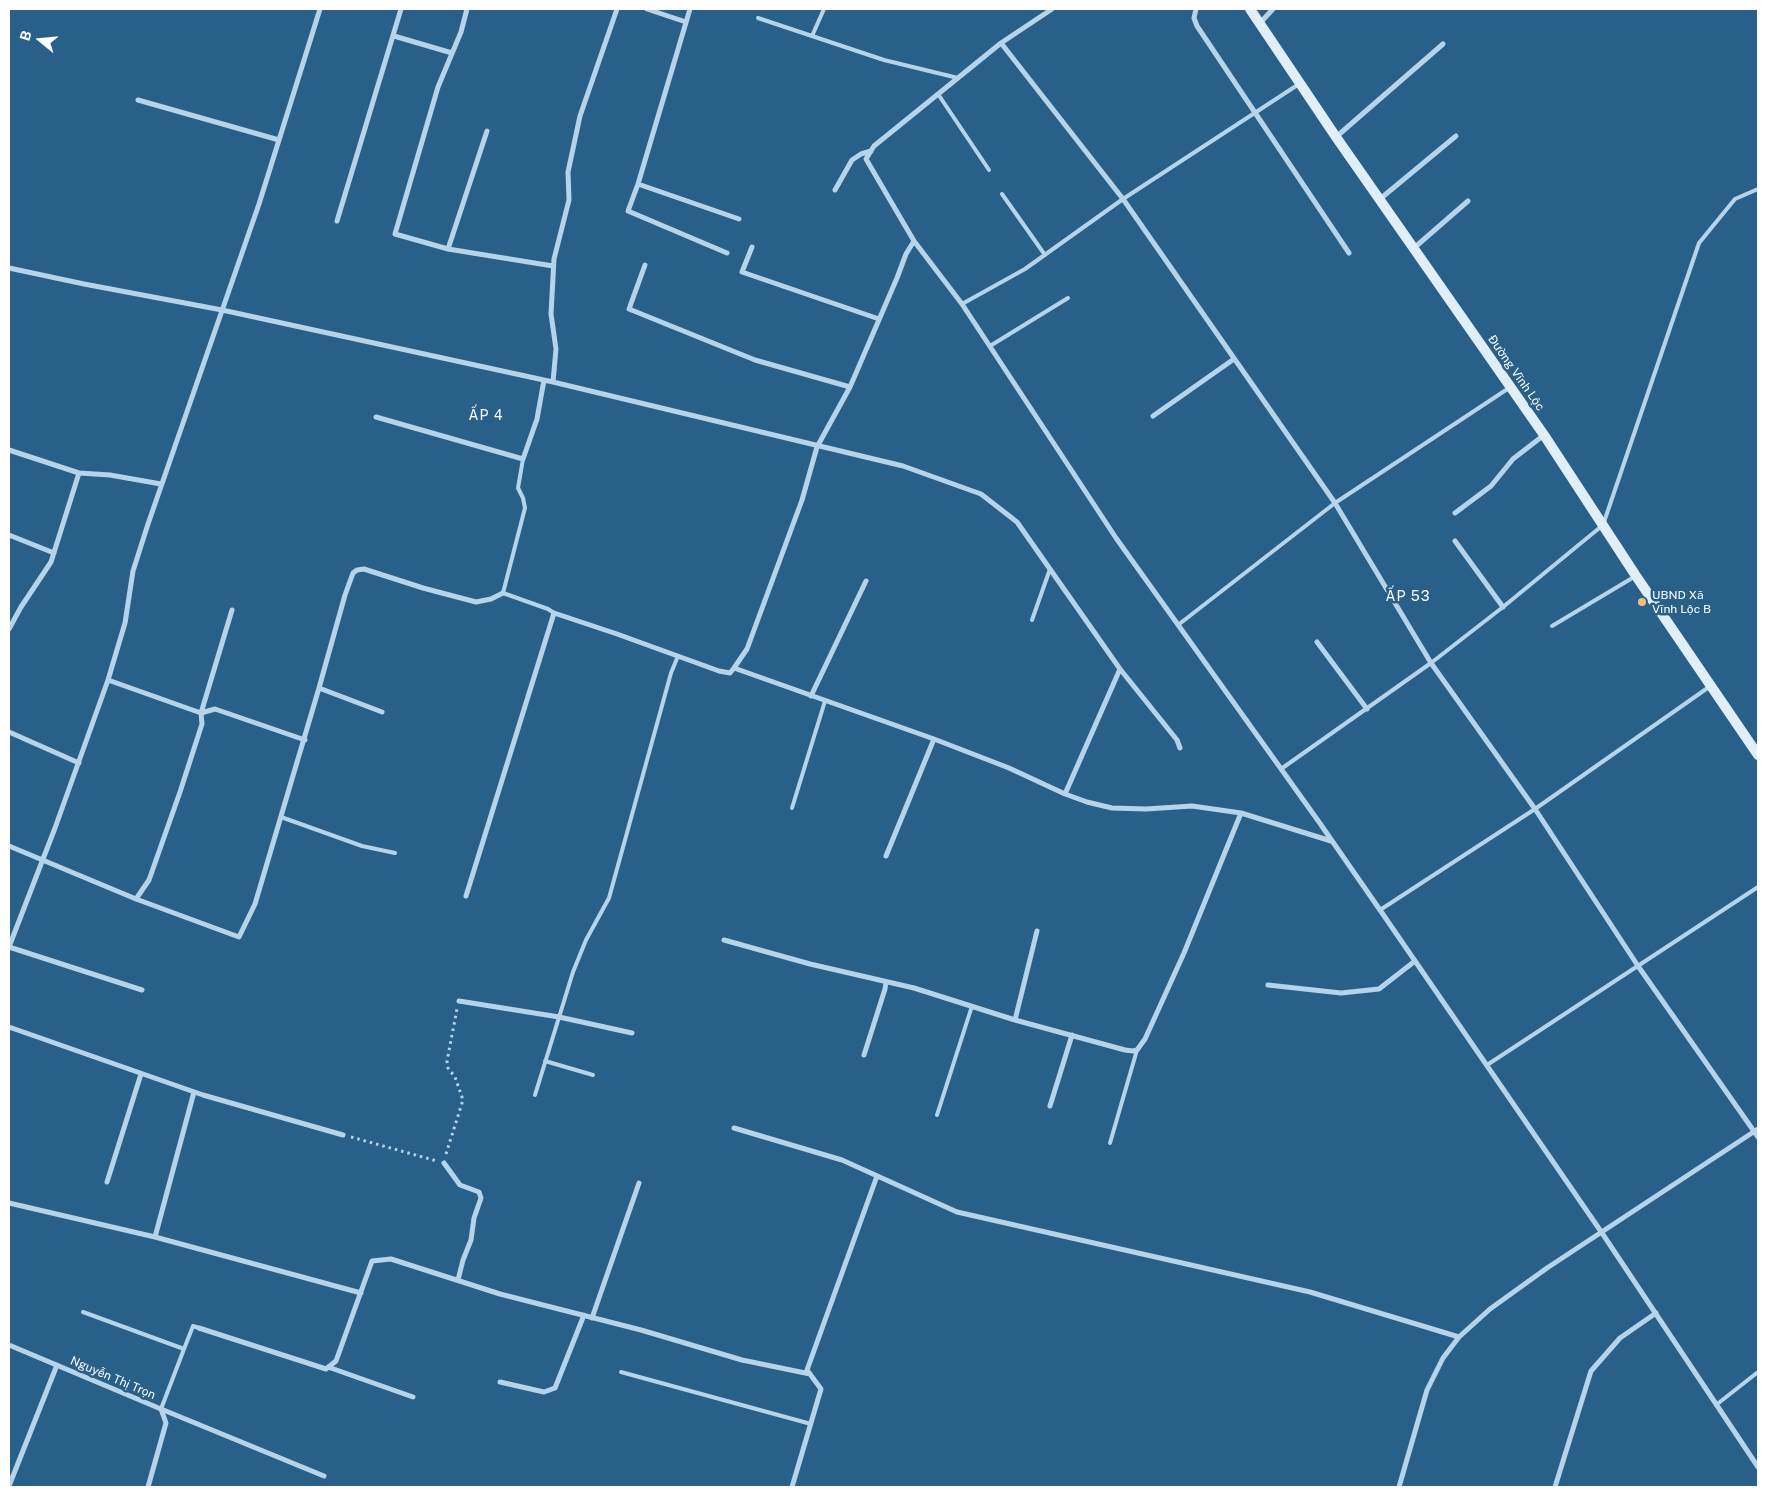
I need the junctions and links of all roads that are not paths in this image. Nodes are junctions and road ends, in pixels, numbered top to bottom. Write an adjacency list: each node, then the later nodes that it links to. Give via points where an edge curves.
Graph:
1 (320, 9): 29 (street)
2 (401, 9): 16 (street)
3 (467, 9): 20 (street, via 462,32)
4 (617, 9): 49 (street, via 580,116 568,172 569,200)
5 (647, 9): 14 (street)
6 (690, 9): 14 (street)
7 (824, 9): 17 (lane)
8 (1052, 9): 18 (street)
9 (1190, 9): 10 (street)
10 (1197, 9): 25 (street, via 1196,26)
11 (1250, 9): 15 (main road, Đường Vĩnh Lộc)
12 (1273, 9): 15 (street)
13 (758, 18): 17 (lane)
14 (686, 22): 32 (street)
15 (1260, 24): 22 (main road, Đường Vĩnh Lộc)
16 (394, 36): 20 (street); 40 (street)
17 (812, 36): 21 (lane, via 884,60)
18 (1001, 43): 21 (street); 36 (street)
19 (1443, 44): 28 (street)
20 (452, 53): 44 (street, via 438,87 394,234)
21 (958, 78): 23 (street)
22 (1300, 83): 25 (lane); 28 (main road, Đường Vĩnh Lộc)
23 (938, 94): 30 (street, via 874,146); 31 (lane)
24 (138, 100): 29 (street)
25 (1254, 112): 36 (lane); 46 (street)
26 (487, 131): 44 (street)
27 (1456, 136): 37 (street)
28 (1336, 137): 37 (main road, Đường Vĩnh Lộc)
29 (279, 140): 53 (street)
30 (871, 152): 34 (street, via 852,160); 41 (street, via 866,159)
31 (989, 170)
32 (638, 184): 39 (street); 45 (street, via 628,211)
33 (1758, 188): 71 (lane, via 1735,199 1699,243)
34 (835, 190)
35 (1002, 194): 47 (lane)
36 (1123, 199): 47 (lane); 56 (street)
37 (1380, 199): 43 (main road, Đường Vĩnh Lộc)
38 (1468, 201): 43 (street)
39 (739, 219)
40 (337, 221)
41 (914, 241): 52 (street); 54 (street)
42 (752, 247): 54 (street, via 742,272)
43 (1414, 248): 60 (main road, Đường Vĩnh Lộc)
44 (448, 250): 49 (street)
45 (728, 253)
46 (1349, 253)
47 (1045, 255): 52 (lane)
48 (645, 265): 59 (street, via 628,310 755,360)
49 (554, 266): 58 (street, via 551,314 556,349)
50 (9, 268): 53 (street)
51 (1068, 298): 55 (lane)
52 (962, 304): 55 (street)
53 (222, 310): 57 (street); 68 (street)
54 (879, 319): 59 (street)
55 (990, 346): 83 (street, via 1116,538)
56 (1234, 359): 61 (street); 69 (street)
57 (544, 380): 58 (street); 66 (street, via 538,419)
58 (553, 382): 64 (street)
59 (850, 387): 64 (street)
60 (1510, 387): 63 (main road, Đường Vĩnh Lộc); 69 (lane)
61 (1153, 416)
62 (376, 417): 66 (street)
63 (1544, 436): 70 (street, via 1509,462 1491,486); 71 (main road, Đường Vĩnh Lộc)
64 (817, 447): 75 (street, via 903,466 981,494 1017,522); 89 (street, via 802,500 747,649)
65 (9, 450): 67 (street)
66 (523, 459): 78 (lane, via 518,488 525,508)
67 (79, 473): 68 (street); 74 (street)
68 (162, 484): 91 (street, via 134,571 125,623)
69 (1335, 503): 83 (lane); 88 (street)
70 (1455, 513)
71 (1603, 525): 76 (main road, Đường Vĩnh Lộc); 79 (lane)
72 (9, 535): 74 (street)
73 (1455, 542): 79 (street)
74 (54, 553): 85 (street)
75 (1050, 569): 82 (lane); 90 (street)
76 (1636, 576): 84 (lane); 92 (main road, Đường Vĩnh Lộc)
77 (866, 582): 94 (street)
78 (503, 593): 81 (lane); 93 (street, via 476,602 364,569 357,570 345,596)
79 (1503, 607): 88 (lane)
80 (232, 610): 97 (street)
81 (554, 614): 87 (street); 117 (street)
82 (1032, 620)
83 (1178, 625): 105 (street)
84 (1552, 626)
85 (9, 629)
86 (1317, 642): 96 (street)
87 (678, 656): 89 (street, via 730,673); 130 (lane, via 609,898 572,972)
88 (1431, 663): 96 (lane); 108 (street)
89 (734, 668): 94 (street)
90 (1120, 669): 102 (street, via 1178,740); 106 (street)
91 (108, 680): 97 (street); 104 (street)
92 (1711, 686): 103 (main road, Đường Vĩnh Lộc); 108 (lane)
93 (319, 688): 98 (street); 101 (street)
94 (811, 696): 95 (street)
95 (825, 701): 100 (street); 107 (lane)
96 (1367, 710): 105 (lane)
97 (201, 712): 101 (street, via 215,709); 118 (street, via 202,724 180,792 149,880)
98 (382, 712)
99 (9, 732): 104 (street)
100 (934, 739): 106 (street); 114 (street)
101 (305, 740): 110 (street)
102 (1180, 748)
103 (1758, 755)
104 (79, 762): 115 (street)
105 (1281, 769): 111 (street)
106 (1065, 794): 109 (street, via 1112,808 1192,806)
107 (792, 808)
108 (1535, 809): 119 (lane); 124 (street)
109 (1241, 813): 111 (street); 135 (street, via 1184,953 1146,1039)
110 (281, 817): 113 (lane, via 362,846); 118 (street, via 255,904 239,937)
111 (1332, 841): 119 (street)
112 (9, 846): 115 (street)
113 (395, 853)
114 (886, 856)
115 (43, 860): 118 (street); 122 (street)
116 (1758, 886): 124 (lane)
117 (466, 896)
118 (136, 899)
119 (1380, 910): 123 (street)
120 (1037, 931): 131 (street)
121 (724, 940): 125 (street)
122 (9, 947): 127 (street)
123 (1415, 961): 126 (street, via 1379,989 1341,993); 138 (street)
124 (1638, 966): 138 (lane); 146 (street)
125 (886, 982): 129 (street); 136 (street)
126 (1268, 985)
127 (142, 990)
128 (459, 1001): 130 (street)
129 (972, 1006): 131 (street); 144 (lane)
130 (559, 1017): 133 (street); 137 (lane)
131 (1014, 1020): 134 (street)
132 (9, 1027): 139 (street)
133 (632, 1033)
134 (1072, 1035): 135 (street, via 1125,1050); 143 (street)
135 (1137, 1050): 149 (lane)
136 (864, 1055)
137 (545, 1062): 140 (lane); 142 (lane)
138 (1487, 1065): 155 (street)
139 (141, 1074): 141 (street); 152 (street)
140 (593, 1075)
141 (194, 1092): 147 (street); 156 (street)
142 (534, 1095)
143 (1050, 1106)
144 (937, 1115)
145 (734, 1128): 151 (street, via 842,1160)
146 (1756, 1130): 148 (street); 155 (street)
147 (343, 1135)
148 (1758, 1138)
149 (1110, 1143)
150 (444, 1163): 157 (street, via 460,1185 479,1192 481,1198)
151 (876, 1176): 164 (street, via 957,1212 1310,1292); 171 (street, via 807,1370)
152 (108, 1182)
153 (639, 1183): 162 (street)
154 (9, 1203): 156 (street)
155 (1602, 1233): 160 (street); 164 (street, via 1490,1309)
156 (155, 1237): 158 (street)
157 (458, 1280): 158 (street, via 392,1259 372,1261); 161 (street)
158 (361, 1293): 168 (street, via 336,1361)
159 (83, 1312): 166 (lane)
160 (1656, 1313): 174 (street); 183 (street, via 1620,1338 1591,1372)
161 (584, 1315): 162 (street); 172 (street, via 555,1388 544,1392)
162 (592, 1318): 171 (street, via 742,1360)
163 (199, 1328): 166 (lane, via 193,1326); 168 (street)
164 (1459, 1336): 182 (street, via 1443,1358 1427,1390)
165 (9, 1346): 167 (street, Nguyễn Thị Trọn)
166 (184, 1349): 175 (lane)
167 (57, 1365): 175 (street, Nguyễn Thị Trọn); 179 (street)
168 (328, 1368): 173 (street)
169 (622, 1372): 176 (lane)
170 (1758, 1372): 174 (lane)
171 (810, 1374): 176 (street, via 821,1389)
172 (500, 1382)
173 (413, 1397)
174 (1716, 1405): 177 (street)
175 (161, 1409): 178 (street); 180 (street, Nguyễn Thị Trọn, via 166,1423)
176 (811, 1424): 181 (street)
177 (1758, 1468)
178 (324, 1476)
179 (9, 1486)
180 (148, 1487)
181 (792, 1487)
182 (1399, 1487)
183 (1556, 1487)

